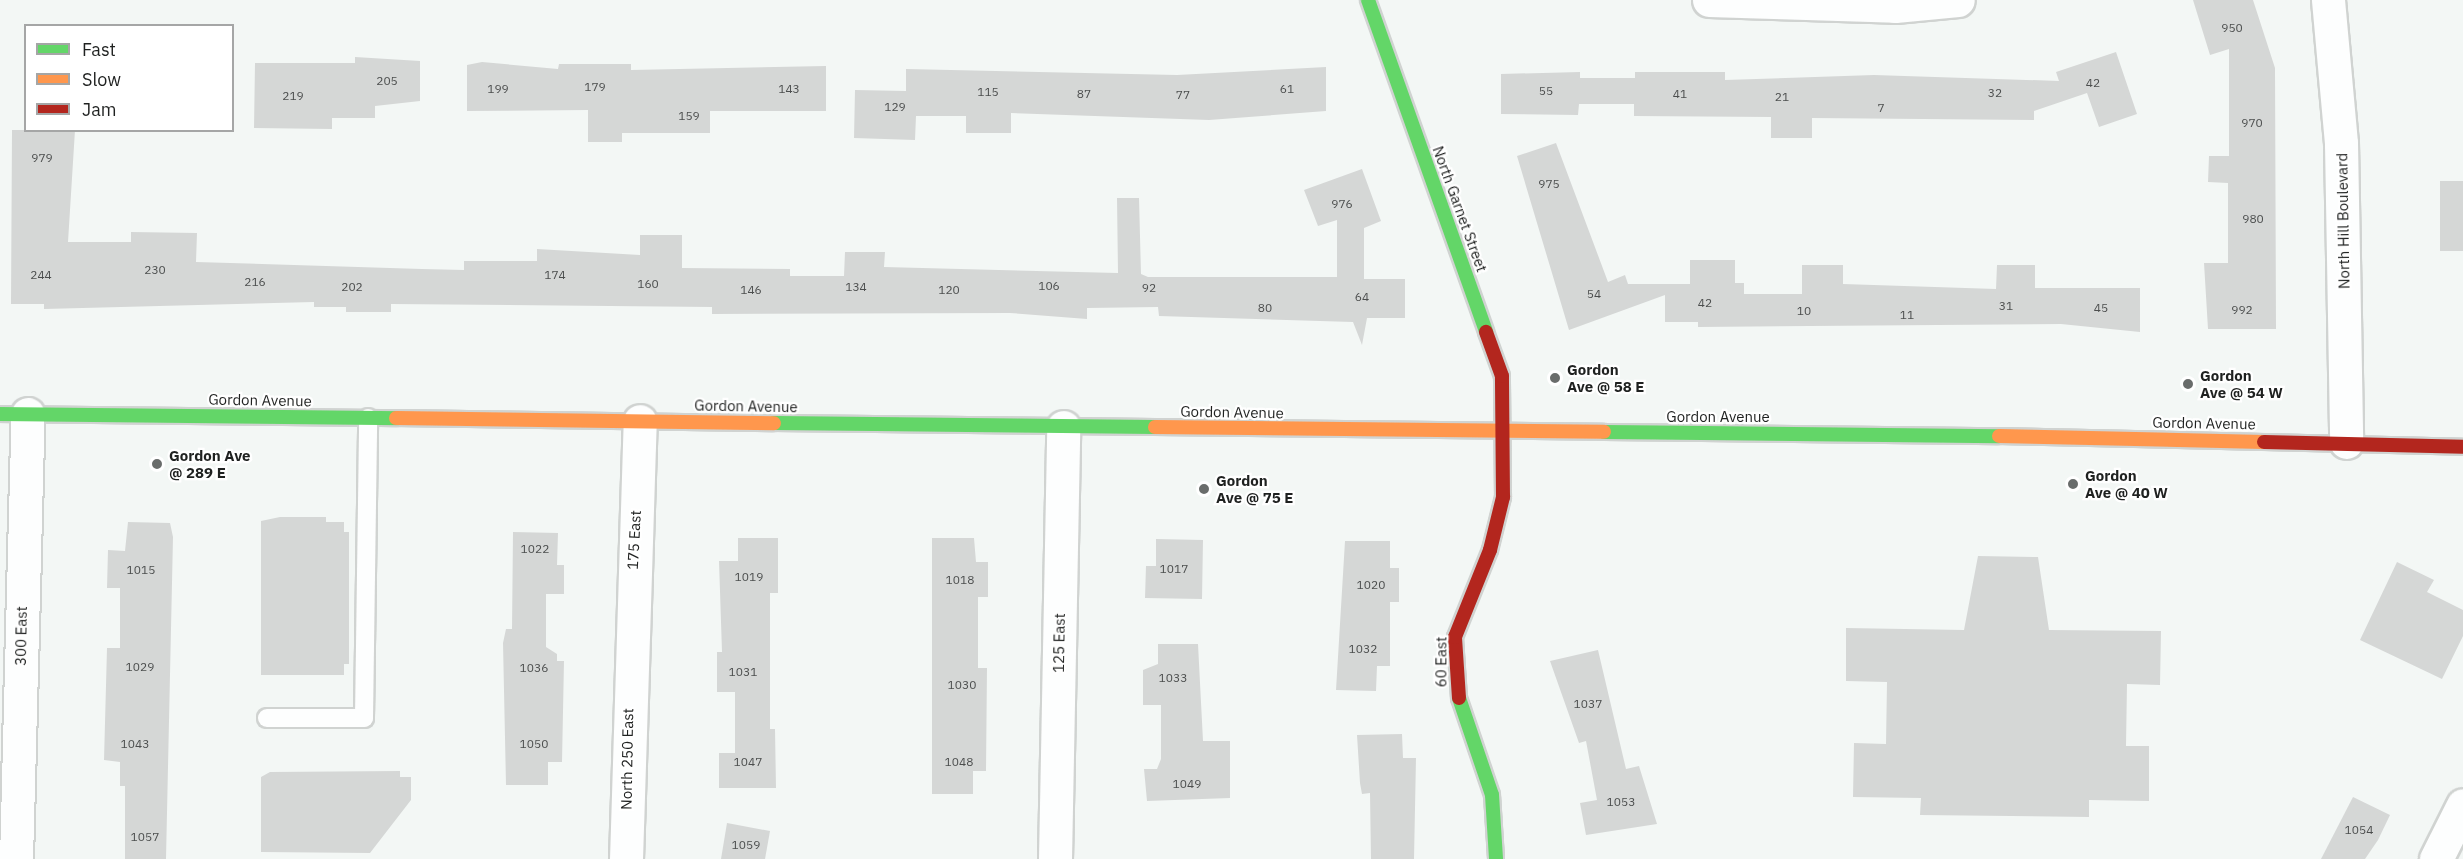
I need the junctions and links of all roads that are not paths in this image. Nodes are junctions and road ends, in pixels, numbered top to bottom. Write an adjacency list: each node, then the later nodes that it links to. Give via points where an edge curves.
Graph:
1 (1368, 0): 9 (main road, North Garnet Street, via 1502,376)
2 (1709, 0): 3 (street, via 1896,6)
3 (1958, 0)
4 (2328, 0): 10 (street, North Hill Boulevard, via 2341,143)
5 (14, 414): 6 (main road, Gordon Avenue); 15 (street, 300 East)
6 (368, 418): 7 (main road, Gordon Avenue); 13 (lane, via 364,718)
7 (640, 421): 8 (main road, Gordon Avenue); 12 (street, 175 East)
8 (1063, 427): 9 (main road, Gordon Avenue); 17 (street, 125 East)
9 (1503, 432): 10 (main road, Gordon Avenue); 18 (main road, 60 East, via 1503,497 1490,550 1455,637 1456,690 1492,795)
10 (2346, 442): 11 (main road, Gordon Avenue)
11 (2463, 447)
12 (629, 658): 16 (street, North 250 East)
13 (267, 718)
14 (2463, 805): 19 (street)
15 (16, 859)
16 (626, 859)
17 (1055, 859)
18 (1496, 859)
19 (2436, 859)

